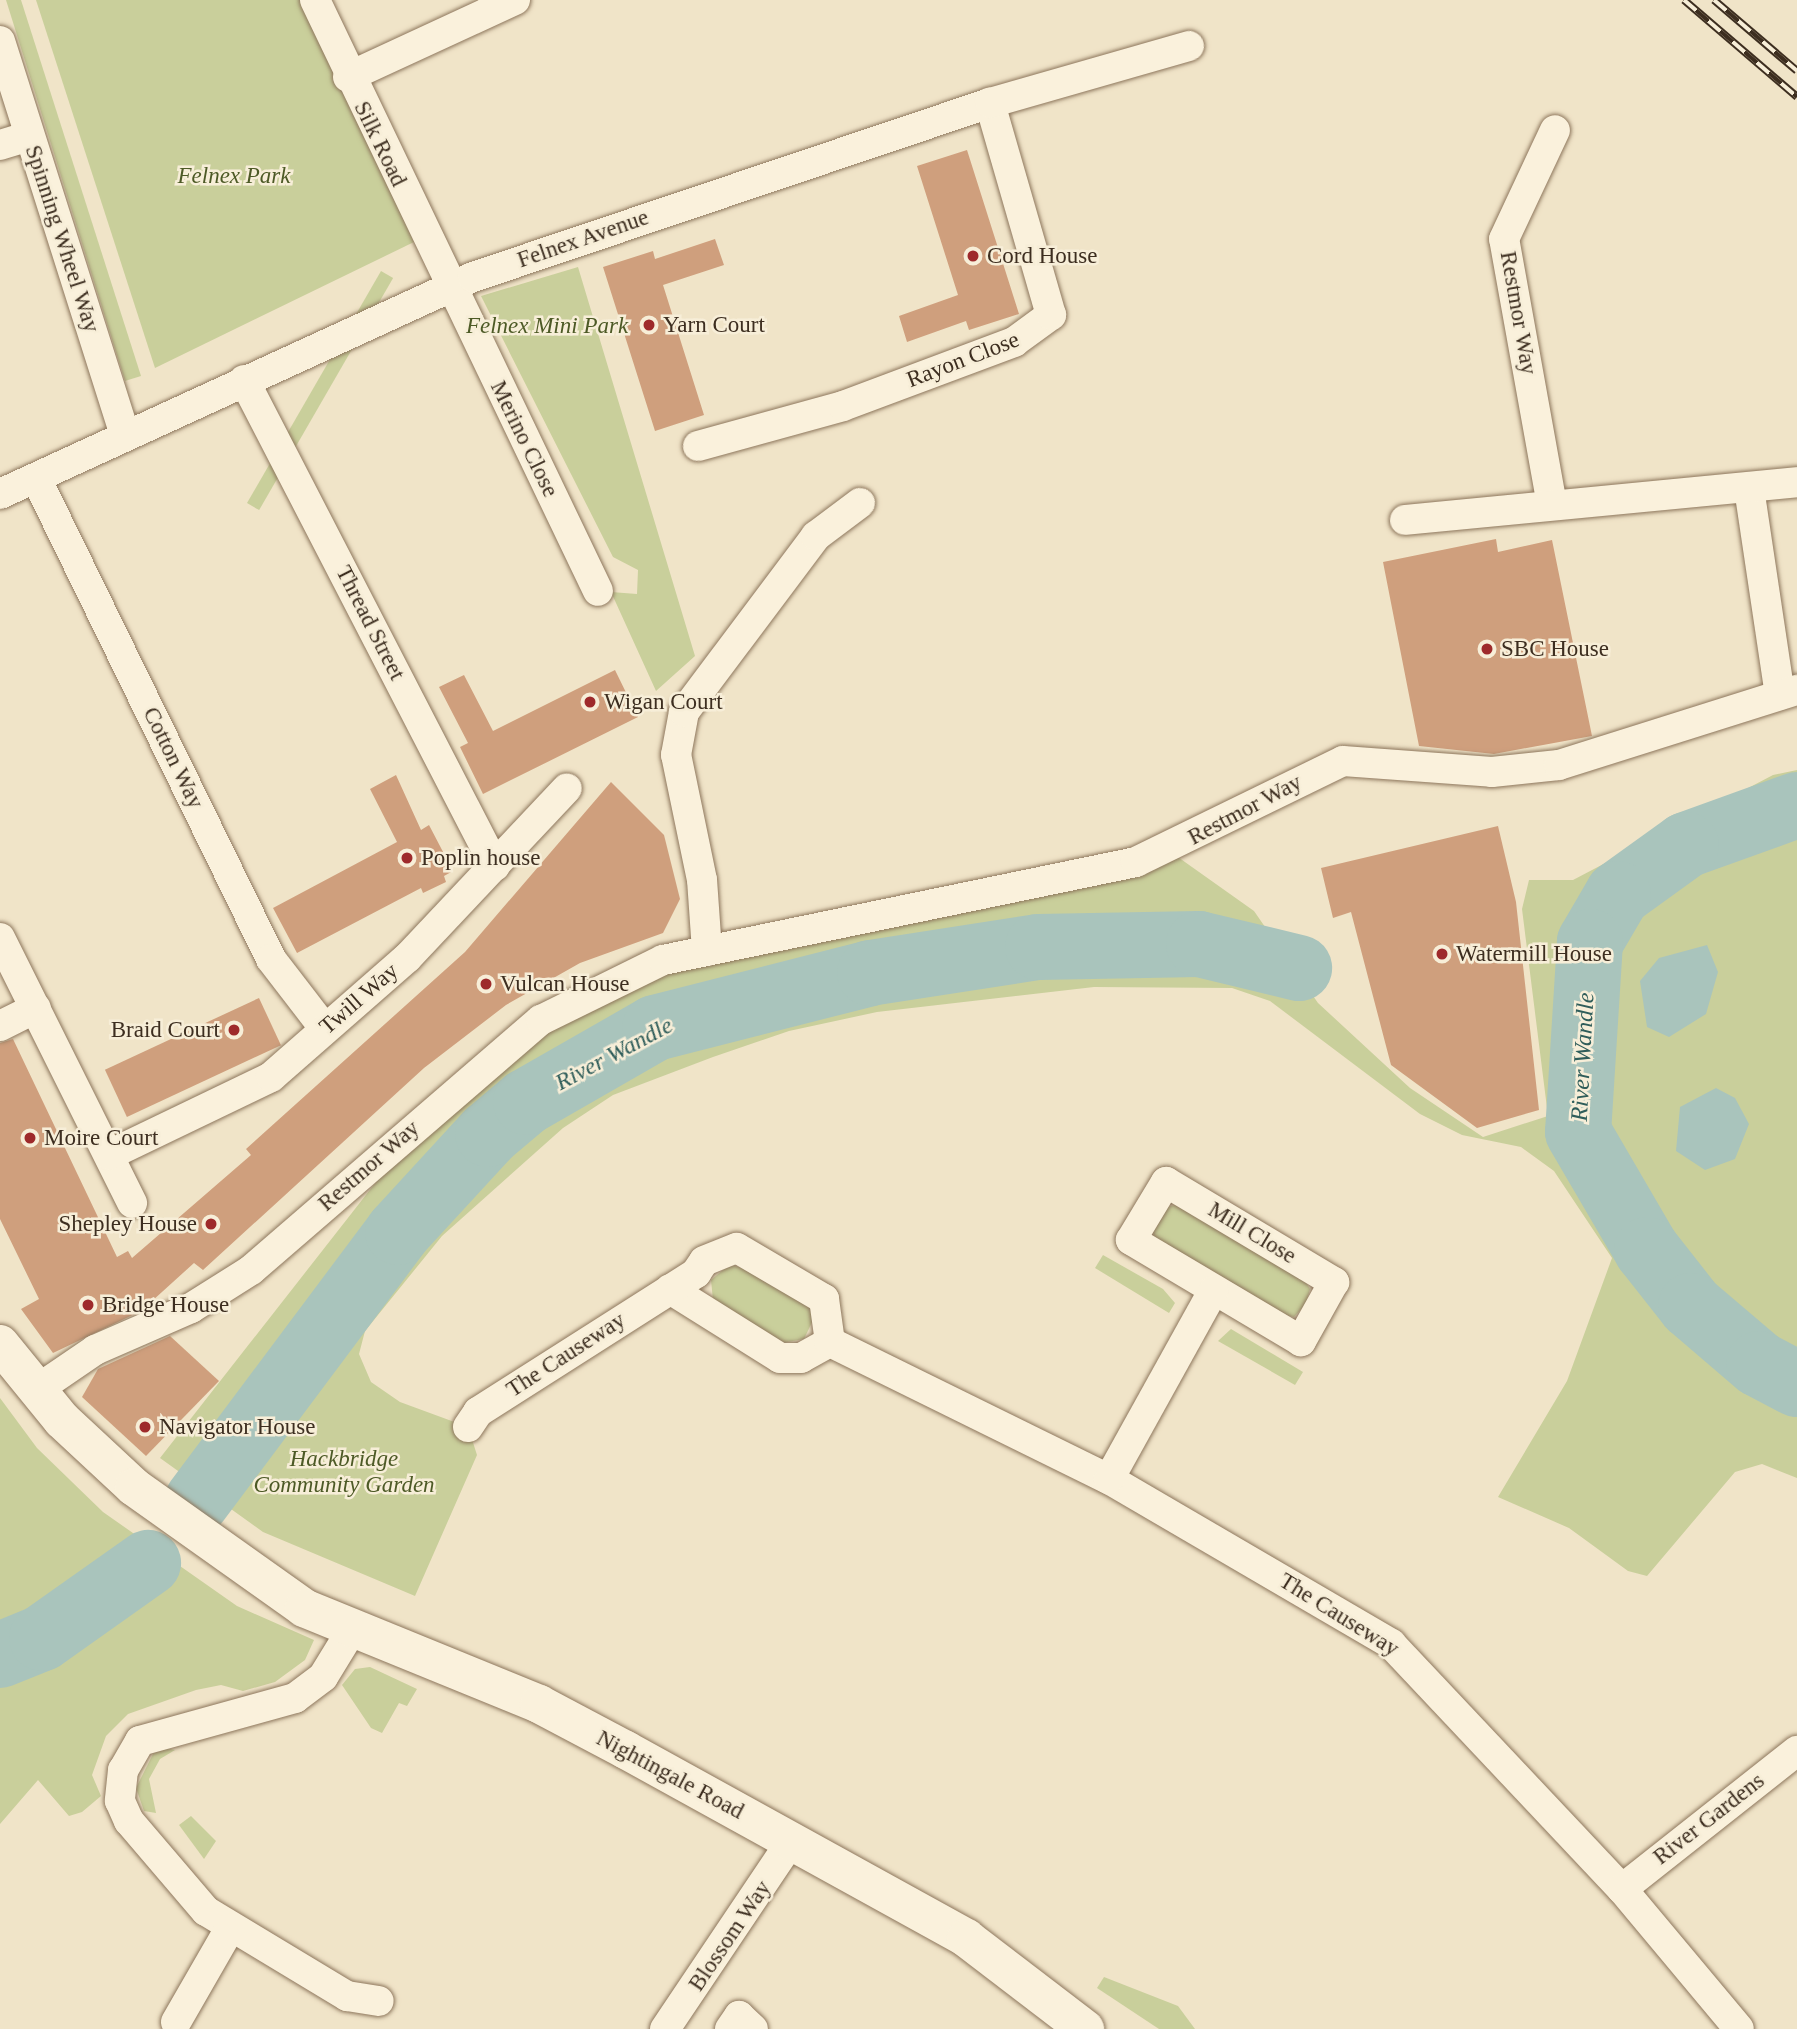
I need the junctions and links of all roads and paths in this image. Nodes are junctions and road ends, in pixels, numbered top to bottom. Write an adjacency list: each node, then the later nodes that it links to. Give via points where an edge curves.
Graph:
1 (315, 0): 5 (street, Silk Road)
2 (515, 0): 5 (street)
3 (0, 41): 8 (street, Spinning Wheel Way)
4 (1189, 46): 6 (street, Felnex Avenue)
5 (348, 78): 10 (street, Silk Road)
6 (990, 103): 10 (street, Felnex Avenue); 13 (street, Rayon Close, via 1051,315 1036,331 1002,347 843,406)
7 (1555, 130): 19 (street, Restmor Way, via 1504,239)
8 (29, 136): 9 (street); 12 (street, Spinning Wheel Way)
9 (0, 145)
10 (449, 287): 11 (street, Felnex Avenue); 21 (street, Merino Close)
11 (244, 380): 12 (street, Felnex Avenue); 24 (street, Thread Street)
12 (125, 435): 14 (street, Felnex Avenue)
13 (698, 446)
14 (36, 478): 17 (street, Felnex Avenue); 29 (street, Cotton Way, via 271,959)
15 (1797, 482): 16 (street)
16 (1749, 488): 19 (street); 22 (street, Restmor Way)
17 (0, 494)
18 (860, 503): 26 (street, via 816,536 684,712 676,755 702,880)
19 (1552, 505): 20 (street)
20 (1405, 520)
21 (598, 591)
22 (1789, 692): 26 (street, Restmor Way, via 1559,765 1492,772 1343,761 1136,862)
23 (567, 788): 24 (street, Twill Way)
24 (495, 866): 29 (street, Twill Way, via 407,958)
25 (0, 938): 27 (street)
26 (707, 951): 36 (street, Restmor Way, via 663,960 541,1020 250,1270 191,1308 95,1350)
27 (36, 1008): 28 (street); 30 (street)
28 (0, 1026)
29 (325, 1029): 30 (street, Twill Way, via 271,1077)
30 (109, 1155): 31 (street)
31 (132, 1203)
32 (670, 1289): 34 (street, via 780,1358 801,1358); 34 (street, The Causeway, via 704,1261 737,1248 824,1299); 37 (street, The Causeway, via 478,1412)
33 (1213, 1291): 33 (street, Mill Close, via 1131,1240 1166,1182 1334,1282 1301,1341); 38 (street)
34 (830, 1342): 38 (street, The Causeway)
35 (0, 1344): 36 (main road, Nightingale Road)
36 (35, 1391): 39 (main road, Nightingale Road, via 134,1486 304,1608)
37 (468, 1427)
38 (1109, 1479): 42 (street, The Causeway, via 1391,1644 1429,1677)
39 (352, 1628): 41 (main road, Nightingale Road, via 539,1704); 43 (street, via 312,1688 151,1737 133,1748 123,1770 120,1801 129,1821 206,1911)
40 (1797, 1751): 42 (street, River Gardens)
41 (792, 1840): 46 (main road, Nightingale Road, via 966,1938); 47 (street, Blossom Way)
42 (1622, 1889): 48 (street, The Causeway)
43 (230, 1928): 44 (street, via 346,1996); 45 (street)
44 (379, 2001)
45 (176, 2022)
46 (1066, 2023)
47 (665, 2029)
48 (1739, 2029)

